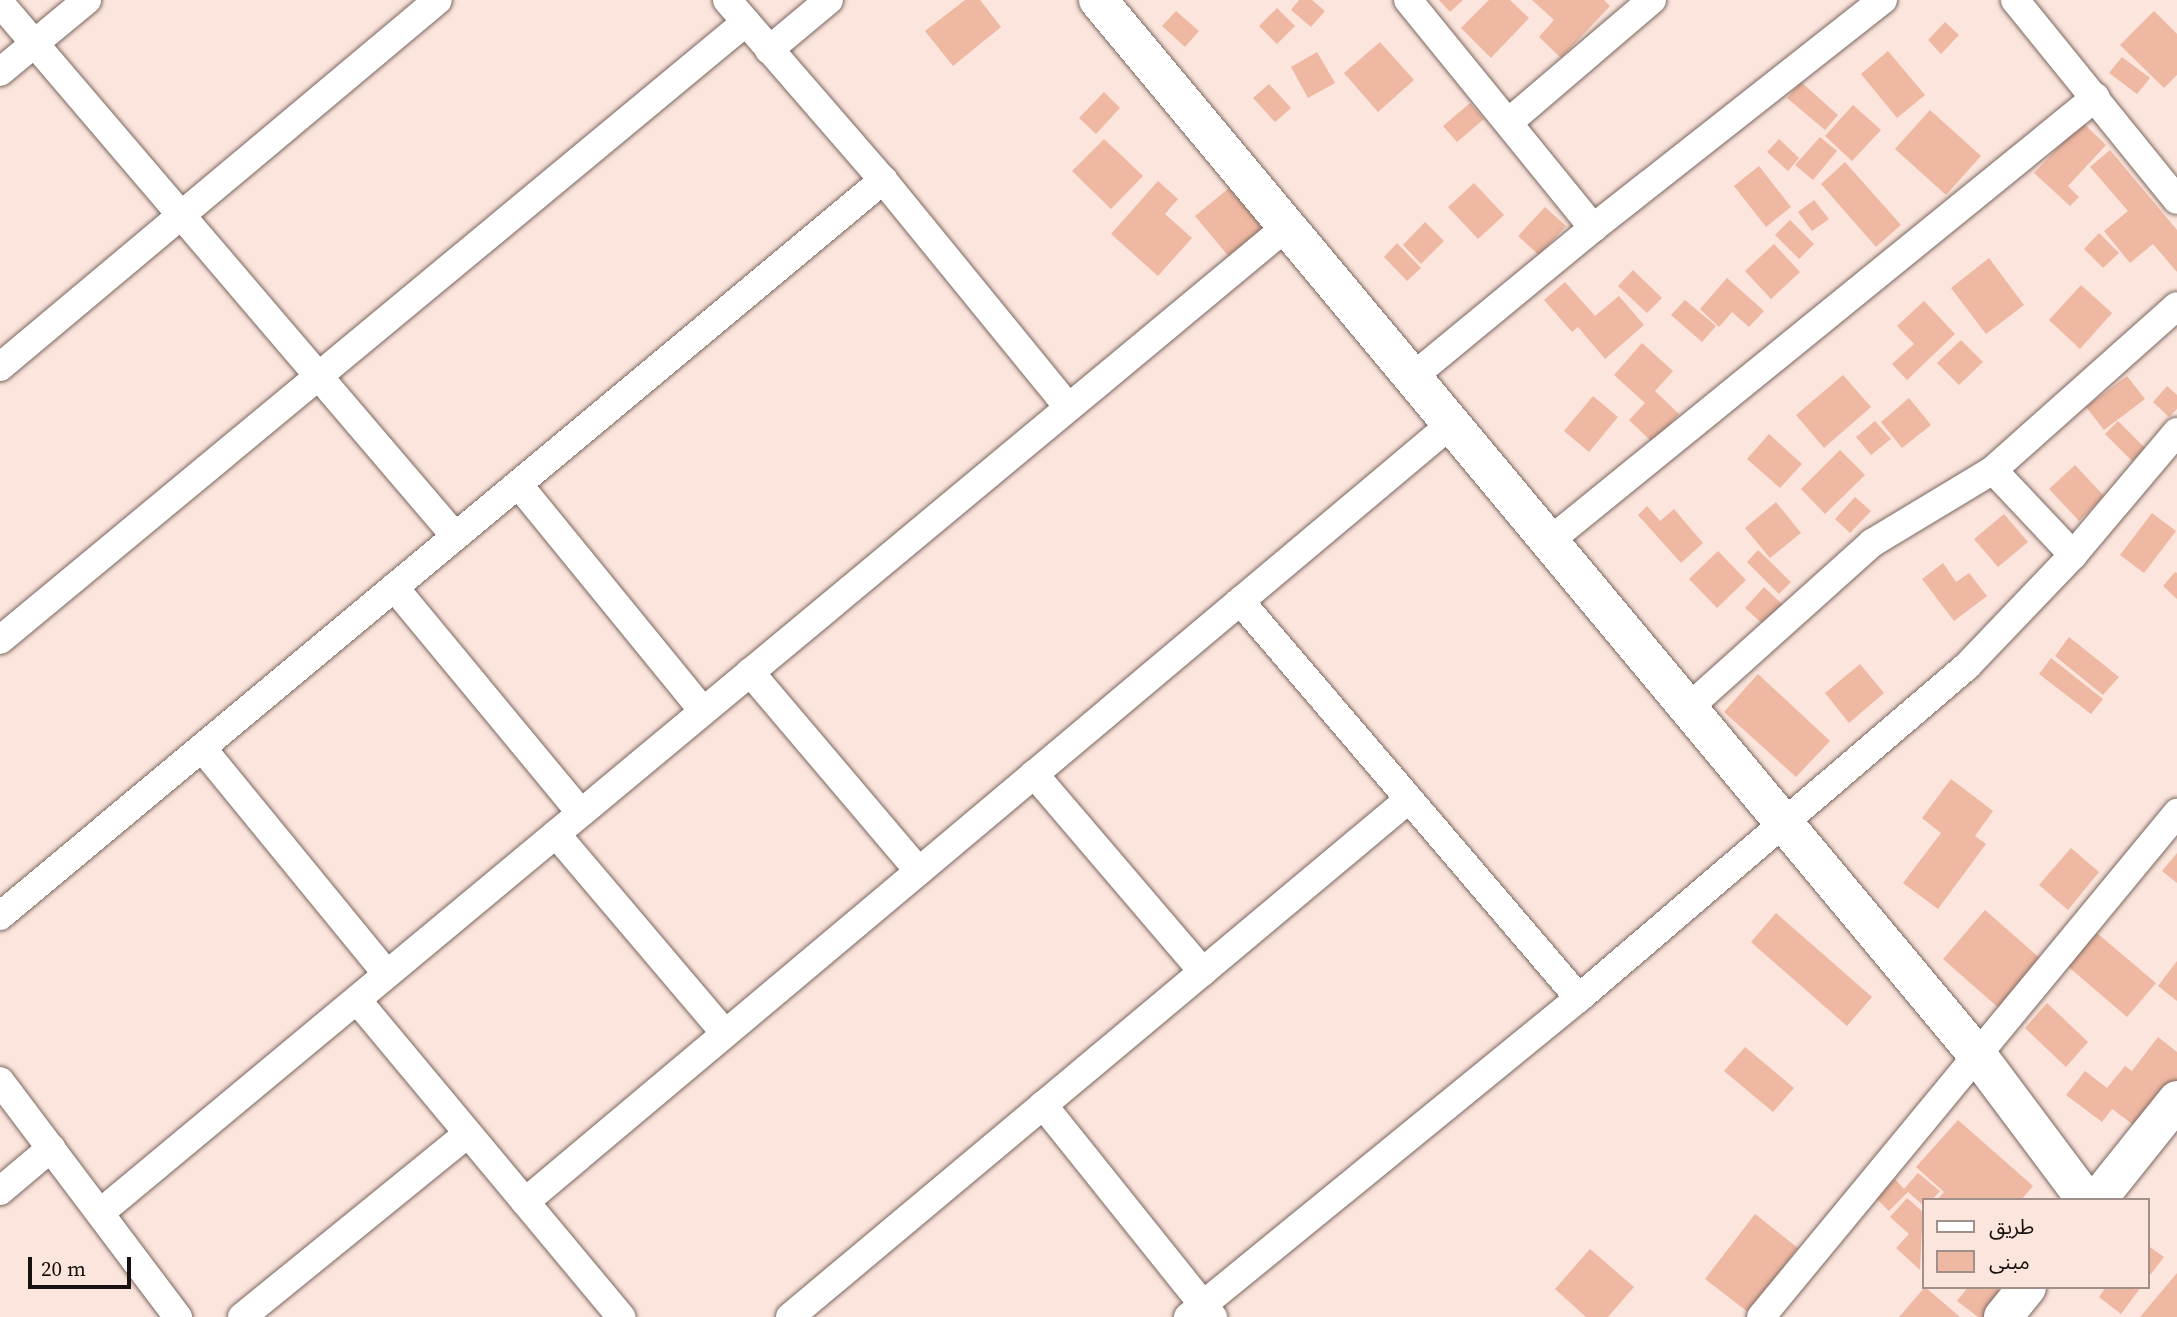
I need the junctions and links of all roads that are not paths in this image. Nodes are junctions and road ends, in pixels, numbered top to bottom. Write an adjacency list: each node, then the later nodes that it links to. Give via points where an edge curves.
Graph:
1 (87, 0): 12 (street)
2 (438, 0): 19 (street)
3 (727, 0): 11 (street)
4 (829, 0): 13 (street)
5 (1098, 0): 20 (street)
6 (1408, 0): 16 (street)
7 (1652, 0): 16 (street)
8 (1883, 0): 21 (street)
9 (2015, 0): 15 (street)
10 (0, 3): 12 (street)
11 (746, 22): 13 (street); 25 (street)
12 (35, 43): 14 (street); 19 (street)
13 (769, 50): 17 (street)
14 (0, 72)
15 (2096, 97): 18 (street); 32 (street)
16 (1509, 122): 21 (street)
17 (883, 180): 26 (street); 30 (street)
18 (2177, 200)
19 (179, 217): 23 (street); 25 (street)
20 (1287, 226): 24 (street); 26 (street)
21 (1592, 228): 24 (street)
22 (2177, 306): 29 (street)
23 (0, 367)
24 (1410, 379): 27 (street)
25 (318, 380): 31 (street); 36 (street)
26 (1068, 407): 37 (street)
27 (1450, 425): 32 (street); 35 (street)
28 (2177, 432): 33 (street)
29 (1993, 470): 33 (street); 38 (street, via 1872,543)
30 (518, 484): 31 (street); 39 (street)
31 (455, 536): 34 (street)
32 (1547, 543): 38 (street)
33 (2073, 555): 45 (street, via 1975,659)
34 (394, 587): 40 (street); 43 (street)
35 (1240, 601): 41 (street); 42 (street)
36 (0, 640)
37 (750, 673): 39 (street); 47 (street)
38 (1687, 709): 45 (street)
39 (702, 710): 43 (street)
40 (202, 748): 48 (street); 50 (street)
41 (1034, 774): 47 (street); 49 (street)
42 (1409, 799): 49 (street); 51 (street)
43 (581, 813): 46 (street)
44 (2177, 813): 54 (street)
45 (1785, 825): 51 (street); 54 (street)
46 (556, 834): 50 (street); 53 (street)
47 (919, 871): 53 (street)
48 (0, 915)
49 (1203, 972): 57 (street)
50 (387, 974): 52 (street)
51 (1579, 998): 66 (street)
52 (357, 999): 58 (street); 64 (street)
53 (725, 1033): 63 (street)
54 (1979, 1057): 61 (street); 71 (street)
55 (0, 1081): 59 (street)
56 (2177, 1100): 62 (street)
57 (1043, 1105): 66 (street); 70 (street)
58 (467, 1134): 63 (street); 69 (street)
59 (51, 1148): 60 (street); 64 (street)
60 (0, 1191)
61 (2085, 1198)
62 (2099, 1198)
63 (525, 1202): 67 (street)
64 (100, 1213): 68 (street)
65 (2025, 1289): 72 (street)
66 (1202, 1313)
67 (618, 1316)
68 (178, 1317)
69 (242, 1317)
70 (790, 1317)
71 (1762, 1317)
72 (2003, 1317)

